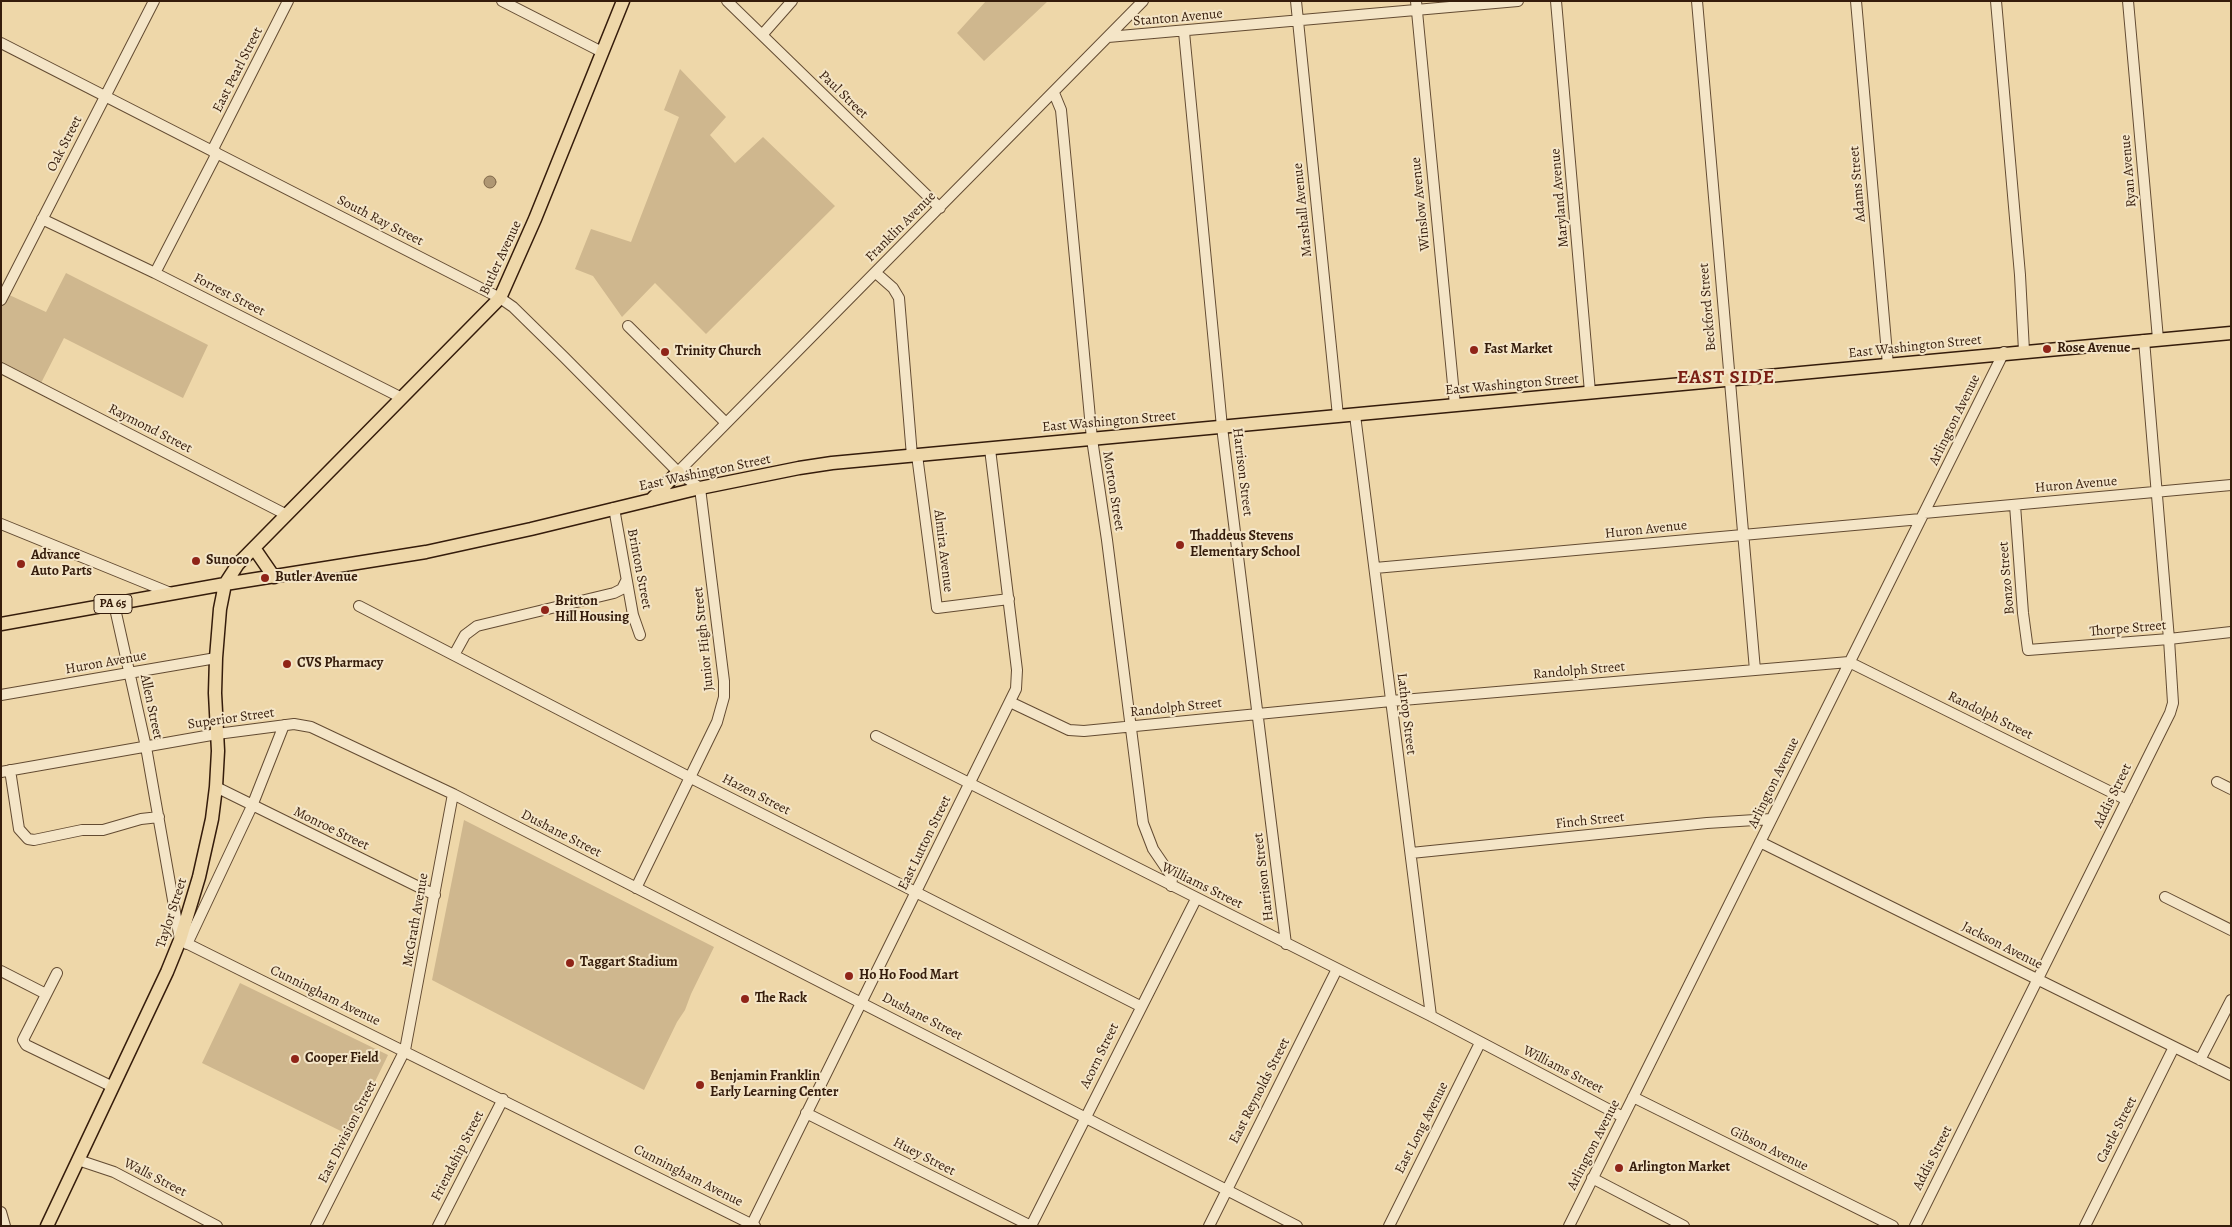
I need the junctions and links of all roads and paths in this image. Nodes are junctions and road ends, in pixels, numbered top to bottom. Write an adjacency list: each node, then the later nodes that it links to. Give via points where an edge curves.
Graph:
1 (154, 1): 23 (street, Oak Street)
2 (288, 1): 24 (street, East Pearl Street)
3 (502, 1): 21 (street)
4 (623, 1): 21 (main road, Butler Avenue)
5 (727, 1): 18 (street, Paul Street)
6 (792, 1): 18 (street)
7 (1143, 1): 19 (street, Franklin Avenue)
8 (1296, 1): 16 (street, Marshall Avenue)
9 (1518, 1): 15 (street, Stanton Avenue)
10 (1556, 1): 40 (street, Maryland Avenue)
11 (1697, 1): 39 (street, Beckford Street)
12 (1856, 1): 37 (street, Adams Street)
13 (1996, 1): 35 (street)
14 (2128, 1): 33 (street, Ryan Avenue)
15 (1416, 6): 16 (street, Stanton Avenue); 42 (street, Winslow Avenue)
16 (1298, 21): 17 (street, Stanton Avenue); 44 (street, Marshall Avenue)
17 (1184, 32): 19 (street, Stanton Avenue); 46 (street, Harrison Street)
18 (762, 35): 25 (street, Paul Street)
19 (1108, 37): 22 (street, Franklin Avenue)
20 (1, 43): 23 (street, South Ray Street)
21 (602, 52): 29 (main road, Butler Avenue)
22 (1054, 93): 25 (street, Franklin Avenue); 47 (street, Morton Street, via 1061,110)
23 (105, 96): 24 (street, South Ray Street); 26 (street, Oak Street)
24 (215, 152): 27 (street, East Pearl Street); 29 (street, South Ray Street)
25 (940, 208): 28 (street, Franklin Avenue)
26 (42, 219): 27 (street, Forrest Street); 30 (street, Oak Street)
27 (155, 273): 41 (street, Forrest Street)
28 (876, 273): 45 (street, Franklin Avenue); 49 (street, Almira Avenue, via 894,288 899,298)
29 (500, 298): 41 (main road, Butler Avenue); 50 (street, South Ray Street, via 513,307)
30 (1, 300)
31 (628, 326): 45 (street)
32 (2231, 333): 33 (main road, East Washington Street / PA 65)
33 (2158, 339): 34 (main road, East Washington Street / PA 65)
34 (2144, 340): 35 (main road, East Washington Street / PA 65); 53 (street, Addis Street)
35 (2024, 351): 36 (main road, East Washington Street / PA 65)
36 (2004, 352): 37 (main road, East Washington Street / PA 65); 58 (street, Arlington Avenue)
37 (1888, 365): 39 (main road, East Washington Street / PA 65)
38 (1, 368): 57 (street, Raymond Street)
39 (1729, 380): 40 (main road, East Washington Street / PA 65); 60 (street, Beckford Street)
40 (1590, 392): 42 (main road, East Washington Street / PA 65)
41 (402, 398): 57 (main road, Butler Avenue)
42 (1455, 405): 43 (main road, East Washington Street / PA 65)
43 (1355, 415): 44 (main road, East Washington Street / PA 65); 62 (street, Lathrop Street)
44 (1338, 416): 46 (main road, East Washington Street / PA 65)
45 (726, 423): 50 (street, Franklin Avenue)
46 (1222, 427): 47 (main road, East Washington Street / PA 65); 83 (street, Harrison Street)
47 (1092, 439): 48 (main road, East Washington Street / PA 65); 85 (street, Morton Street)
48 (990, 449): 49 (main road, East Washington Street / PA 65); 67 (street, East Lutton Street)
49 (914, 456): 52 (main road, East Washington Street / PA 65, via 799,468); 67 (street, Almira Avenue, via 937,608)
50 (678, 472): 52 (street, South Ray Street); 54 (main road)
51 (2231, 485): 53 (street, Huron Avenue)
52 (700, 488): 54 (main road, East Washington Street / PA 65); 90 (street, Junior High Street, via 724,696 717,722)
53 (2158, 492): 55 (street, Huron Avenue); 73 (street, Addis Street)
54 (650, 500): 56 (main road, East Washington Street / PA 65)
55 (2015, 505): 58 (street, Huron Avenue); 74 (street, Bonzo Street)
56 (614, 508): 63 (main road, East Washington Street / PA 65, via 426,552); 64 (street, Brinton Street)
57 (287, 515): 61 (main road, Butler Avenue)
58 (1922, 516): 60 (street, Huron Avenue); 77 (street, Arlington Avenue)
59 (1, 524): 66 (street)
60 (1743, 534): 62 (street, Huron Avenue); 78 (street, Beckford Street)
61 (254, 548): 63 (main road); 65 (main road, Butler Avenue)
62 (1375, 568): 81 (street, Lathrop Street)
63 (274, 577): 65 (main road, East Washington Street / PA 65)
64 (626, 580): 72 (street, Brinton Street); 75 (street, via 622,589 614,593 477,626 465,635)
65 (225, 584): 66 (main road, East Washington Street / PA 65); 76 (main road, Taylor Street)
66 (173, 594): 68 (main road, East Washington Street / PA 65)
67 (1009, 598): 82 (street, East Lutton Street, via 1018,678)
68 (114, 604): 70 (main road, East Washington Street / PA 65); 79 (street, Allen Street)
69 (359, 606): 75 (street, Hazen Street)
70 (1, 624)
71 (2231, 632): 73 (street, Thorpe Street)
72 (640, 634)
73 (2169, 639): 74 (street, Thorpe Street); 96 (street, Addis Street, via 2171,708)
74 (2028, 650)
75 (454, 655): 90 (street, Hazen Street)
76 (216, 658): 79 (street, Huron Avenue); 86 (main road, Taylor Street)
77 (1849, 662): 78 (street, Randolph Street); 96 (street, Randolph Street); 99 (street, Arlington Avenue)
78 (1755, 670): 81 (street, Randolph Street)
79 (130, 673): 80 (street, Huron Avenue); 88 (street, Allen Street)
80 (1, 695)
81 (1390, 701): 83 (street, Randolph Street); 101 (street, Lathrop Street)
82 (1010, 702): 85 (street, Randolph Street, via 1076,732); 92 (street, East Lutton Street)
83 (1259, 713): 85 (street, Randolph Street); 110 (street, Harrison Street)
84 (284, 725): 86 (street, Superior Street); 95 (street, Superior Street, via 311,727); 97 (street, Taylor Street)
85 (1129, 726): 102 (street, Morton Street, via 1143,823 1153,849 1170,874)
86 (217, 734): 88 (street, Superior Street); 93 (main road, Taylor Street)
87 (876, 736): 92 (street, Williams Street)
88 (146, 747): 89 (street, Superior Street); 98 (street, Allen Street)
89 (6, 771): 98 (street, via 19,829 28,839 82,830 103,830)
90 (690, 778): 103 (street, Junior High Street); 104 (street, Hazen Street)
91 (2217, 782): 94 (street)
92 (970, 784): 102 (street, Williams Street); 104 (street, East Lutton Street)
93 (216, 787): 97 (street, Monroe Street); 109 (main road, Taylor Street, via 206,852)
94 (2231, 788)
95 (453, 794): 103 (street, Dushane Street); 105 (street, McGrath Avenue)
96 (2127, 800): 114 (street, Addis Street)
97 (252, 806): 105 (street, Monroe Street); 109 (street, Taylor Street)
98 (159, 817): 109 (street)
99 (1771, 820): 100 (street, Arlington Avenue); 101 (street, Finch Street, via 1708,823)
100 (1760, 842): 114 (street, Jackson Avenue); 126 (street, Arlington Avenue)
101 (1411, 853): 119 (street, Lathrop Street)
102 (1171, 886): 107 (street, Williams Street)
103 (636, 888): 117 (street, Dushane Street)
104 (917, 891): 117 (street, East Lutton Street); 118 (street, Hazen Street)
105 (435, 895): 122 (street, McGrath Avenue)
106 (2165, 897): 108 (street)
107 (1196, 898): 110 (street, Williams Street); 118 (street, Acorn Street)
108 (2231, 930)
109 (183, 942): 122 (street, Cunningham Avenue); 125 (main road, Taylor Street)
110 (1286, 944): 111 (street, Williams Street)
111 (1337, 969): 119 (street, Williams Street); 133 (street, East Reynolds Street)
112 (1, 971): 115 (street)
113 (57, 973): 115 (street)
114 (2037, 980): 121 (street, Jackson Avenue); 148 (street, Addis Street)
115 (46, 994): 125 (street, via 23,1040)
116 (2231, 1000): 123 (street)
117 (862, 1002): 128 (street, East Lutton Street); 130 (street, Dushane Street)
118 (1140, 1006): 130 (street, Acorn Street)
119 (1431, 1016): 120 (street, Williams Street)
120 (1480, 1043): 129 (street, Williams Street); 144 (street, East Long Avenue)
121 (2174, 1047): 123 (street, Jackson Avenue); 149 (street, Castle Street)
122 (405, 1050): 127 (street, Cunningham Avenue); 139 (street, East Division Street)
123 (2200, 1060): 124 (street, Jackson Avenue)
124 (2231, 1075)
125 (113, 1087): 131 (main road, Taylor Street)
126 (1633, 1097): 129 (street, Arlington Avenue); 147 (street, Gibson Avenue)
127 (502, 1099): 135 (street, Cunningham Avenue); 140 (street, Friendship Street)
128 (806, 1113): 135 (street, East Lutton Street); 141 (street, Huey Street)
129 (1622, 1116): 132 (street, Arlington Avenue)
130 (1085, 1117): 133 (street, Dushane Street); 141 (street, Acorn Street)
131 (78, 1160): 137 (main road, Taylor Street); 138 (street, Walls Street, via 114,1172)
132 (1592, 1178): 145 (street, Arlington Avenue); 146 (street)
133 (1226, 1190): 142 (street, East Reynolds Street); 143 (street, Dushane Street)
134 (1, 1212): 136 (street)
135 (753, 1225)
136 (5, 1226)
137 (47, 1226)
138 (217, 1226)
139 (316, 1226)
140 (438, 1226)
141 (1031, 1226)
142 (1209, 1226)
143 (1297, 1226)
144 (1388, 1226)
145 (1569, 1226)
146 (1684, 1226)
147 (1892, 1226)
148 (1914, 1226)
149 (2085, 1226)

